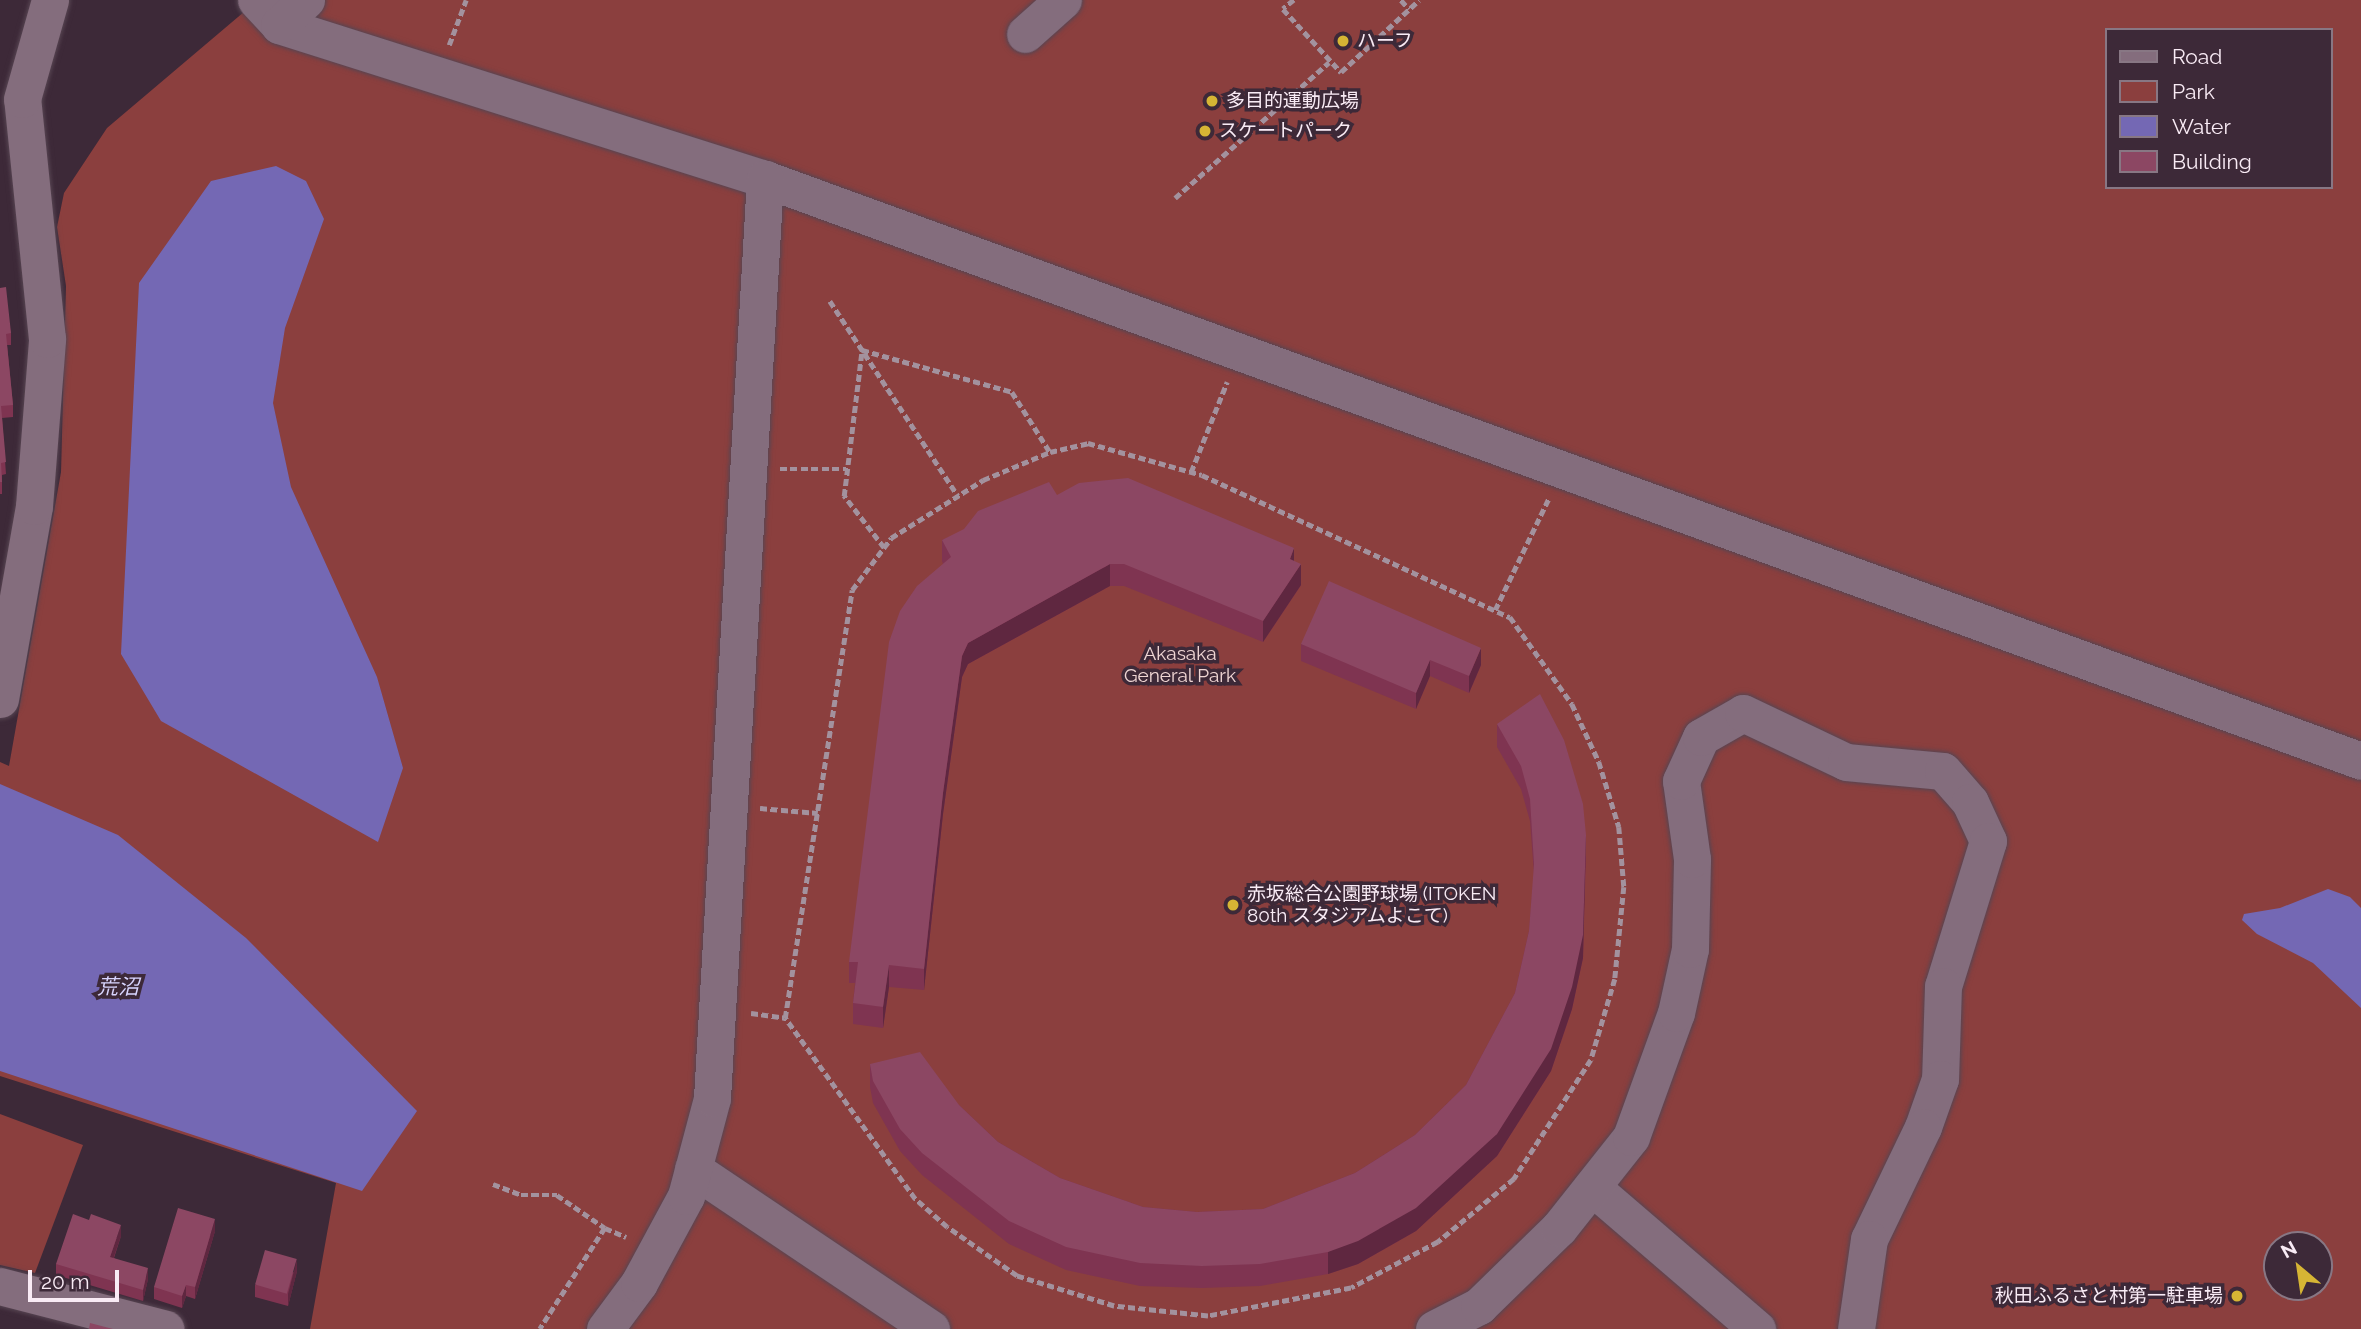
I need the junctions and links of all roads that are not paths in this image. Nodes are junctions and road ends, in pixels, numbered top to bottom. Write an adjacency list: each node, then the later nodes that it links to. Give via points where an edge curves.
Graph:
1 (50, 0): 7 (street, via 23,99 47,339 33,506)
2 (306, 0): 4 (street)
3 (1063, 0): 5 (street)
4 (268, 13): 6 (street, via 437,75)
5 (1025, 34)
6 (765, 179): 8 (street); 9 (street, via 712,1098)
7 (0, 699)
8 (2361, 761)
9 (693, 1169): 14 (street, via 686,1196 639,1283); 15 (street)
10 (1592, 1187): 16 (street, via 1559,1228 1479,1307); 17 (street); 18 (street, via 1631,1137 1676,1013 1690,949 1692,859 1681,781 1701,737 1743,713 1846,762 1943,771 1970,802 1988,841 1943,986 1940,1079 1923,1127 1869,1239)
11 (0, 1286): 12 (street)
12 (81, 1318): 13 (street)
13 (166, 1329)
14 (605, 1329)
15 (931, 1329)
16 (1434, 1329)
17 (1757, 1329)
18 (1856, 1329)

